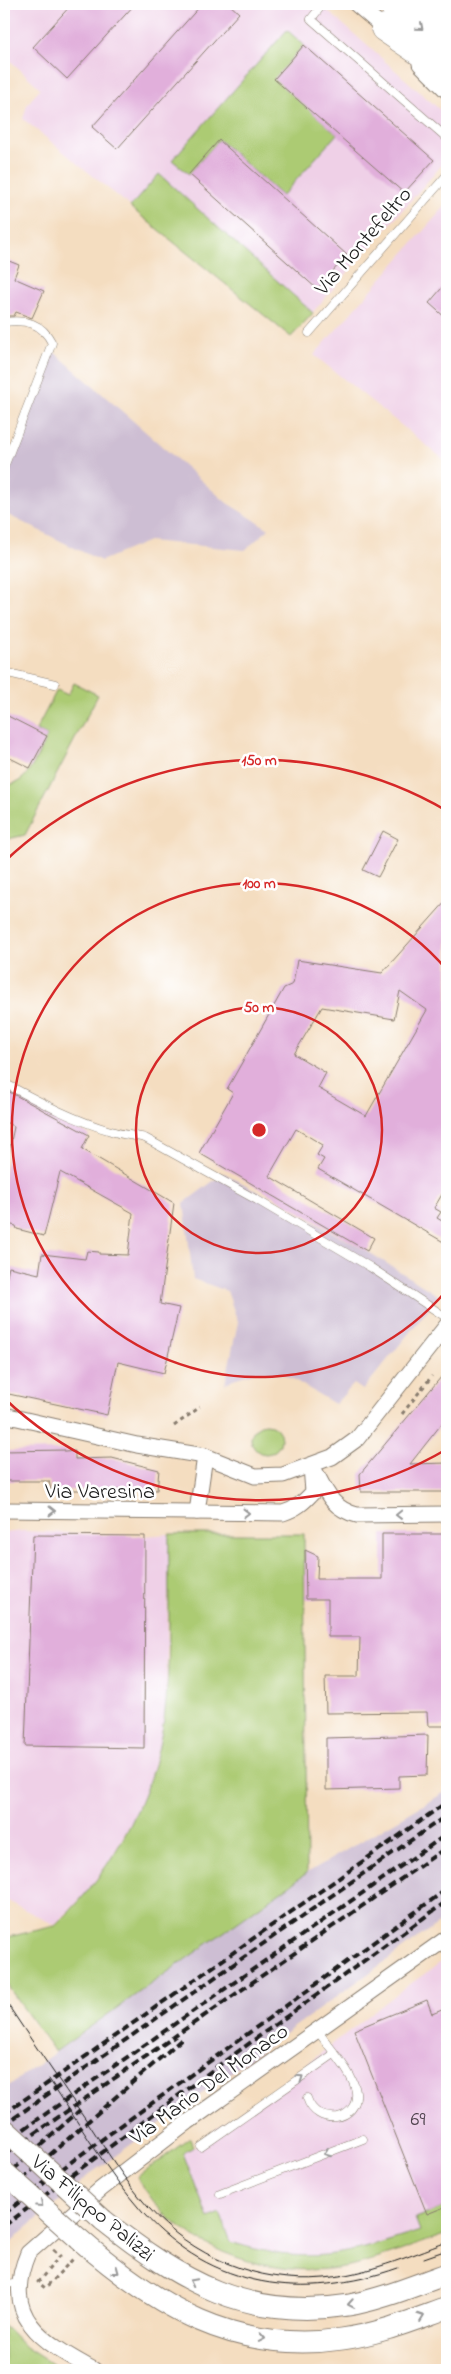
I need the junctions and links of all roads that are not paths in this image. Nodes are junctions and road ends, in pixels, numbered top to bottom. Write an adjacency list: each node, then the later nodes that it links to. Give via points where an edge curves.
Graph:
1 (323, 4): 9 (lane, via 310,19)
2 (356, 4): 4 (street)
3 (425, 4): 5 (highway)
4 (389, 16): 6 (highway, one-way to 6); 7 (highway); 8 (street)
5 (447, 25)
6 (447, 51)
7 (447, 70)
8 (447, 91)
9 (447, 138)
10 (447, 175): 12 (lane, Via Montefeltro)
11 (4, 322): 13 (lane, via 31,322 46,332 52,343)
12 (310, 333)
13 (4, 467)
14 (4, 672): 15 (lane)
15 (55, 684)
16 (4, 1083): 17 (lane, via 64,1114 113,1132 145,1138 370,1267)
17 (447, 1318)
18 (447, 1325): 21 (street, via 357,1439 332,1457)
19 (4, 1415): 20 (street)
20 (205, 1456): 21 (street, via 255,1476 284,1475); 23 (street)
21 (312, 1466): 23 (street, Via Varesina, one-way to 21, via 283,1513 292,1510 313,1492); 24 (street, one-way to 21, via 357,1516 344,1512 324,1491)
22 (4, 1510): 23 (street, Via Varesina, one-way to 23)
23 (197, 1512)
24 (447, 1514)
25 (447, 1938): 26 (street, Via Mario Del Monaco)
26 (317, 2030): 27 (lane); 35 (street, Via Mario Del Monaco, via 101,2189 28,2253)
27 (334, 2054): 28 (lane, via 353,2081 354,2105 347,2113 330,2118 314,2111); 31 (lane, one-way to 27)
28 (307, 2098)
29 (4, 2130): 34 (main road, Via Filippo Palizzi, one-way to 29, bridge, via 350,2305 274,2306 215,2292 161,2264 103,2220)
30 (363, 2139): 33 (lane, one-way to 33)
31 (201, 2147)
32 (4, 2172): 36 (main road, Via Filippo Palizzi, one-way to 36, bridge, via 77,2248 184,2315 223,2329 287,2341 341,2339 390,2328)
33 (220, 2194)
34 (447, 2274)
35 (9, 2283): 37 (street, via 16,2309 32,2333)
36 (447, 2308)
37 (94, 2370)

